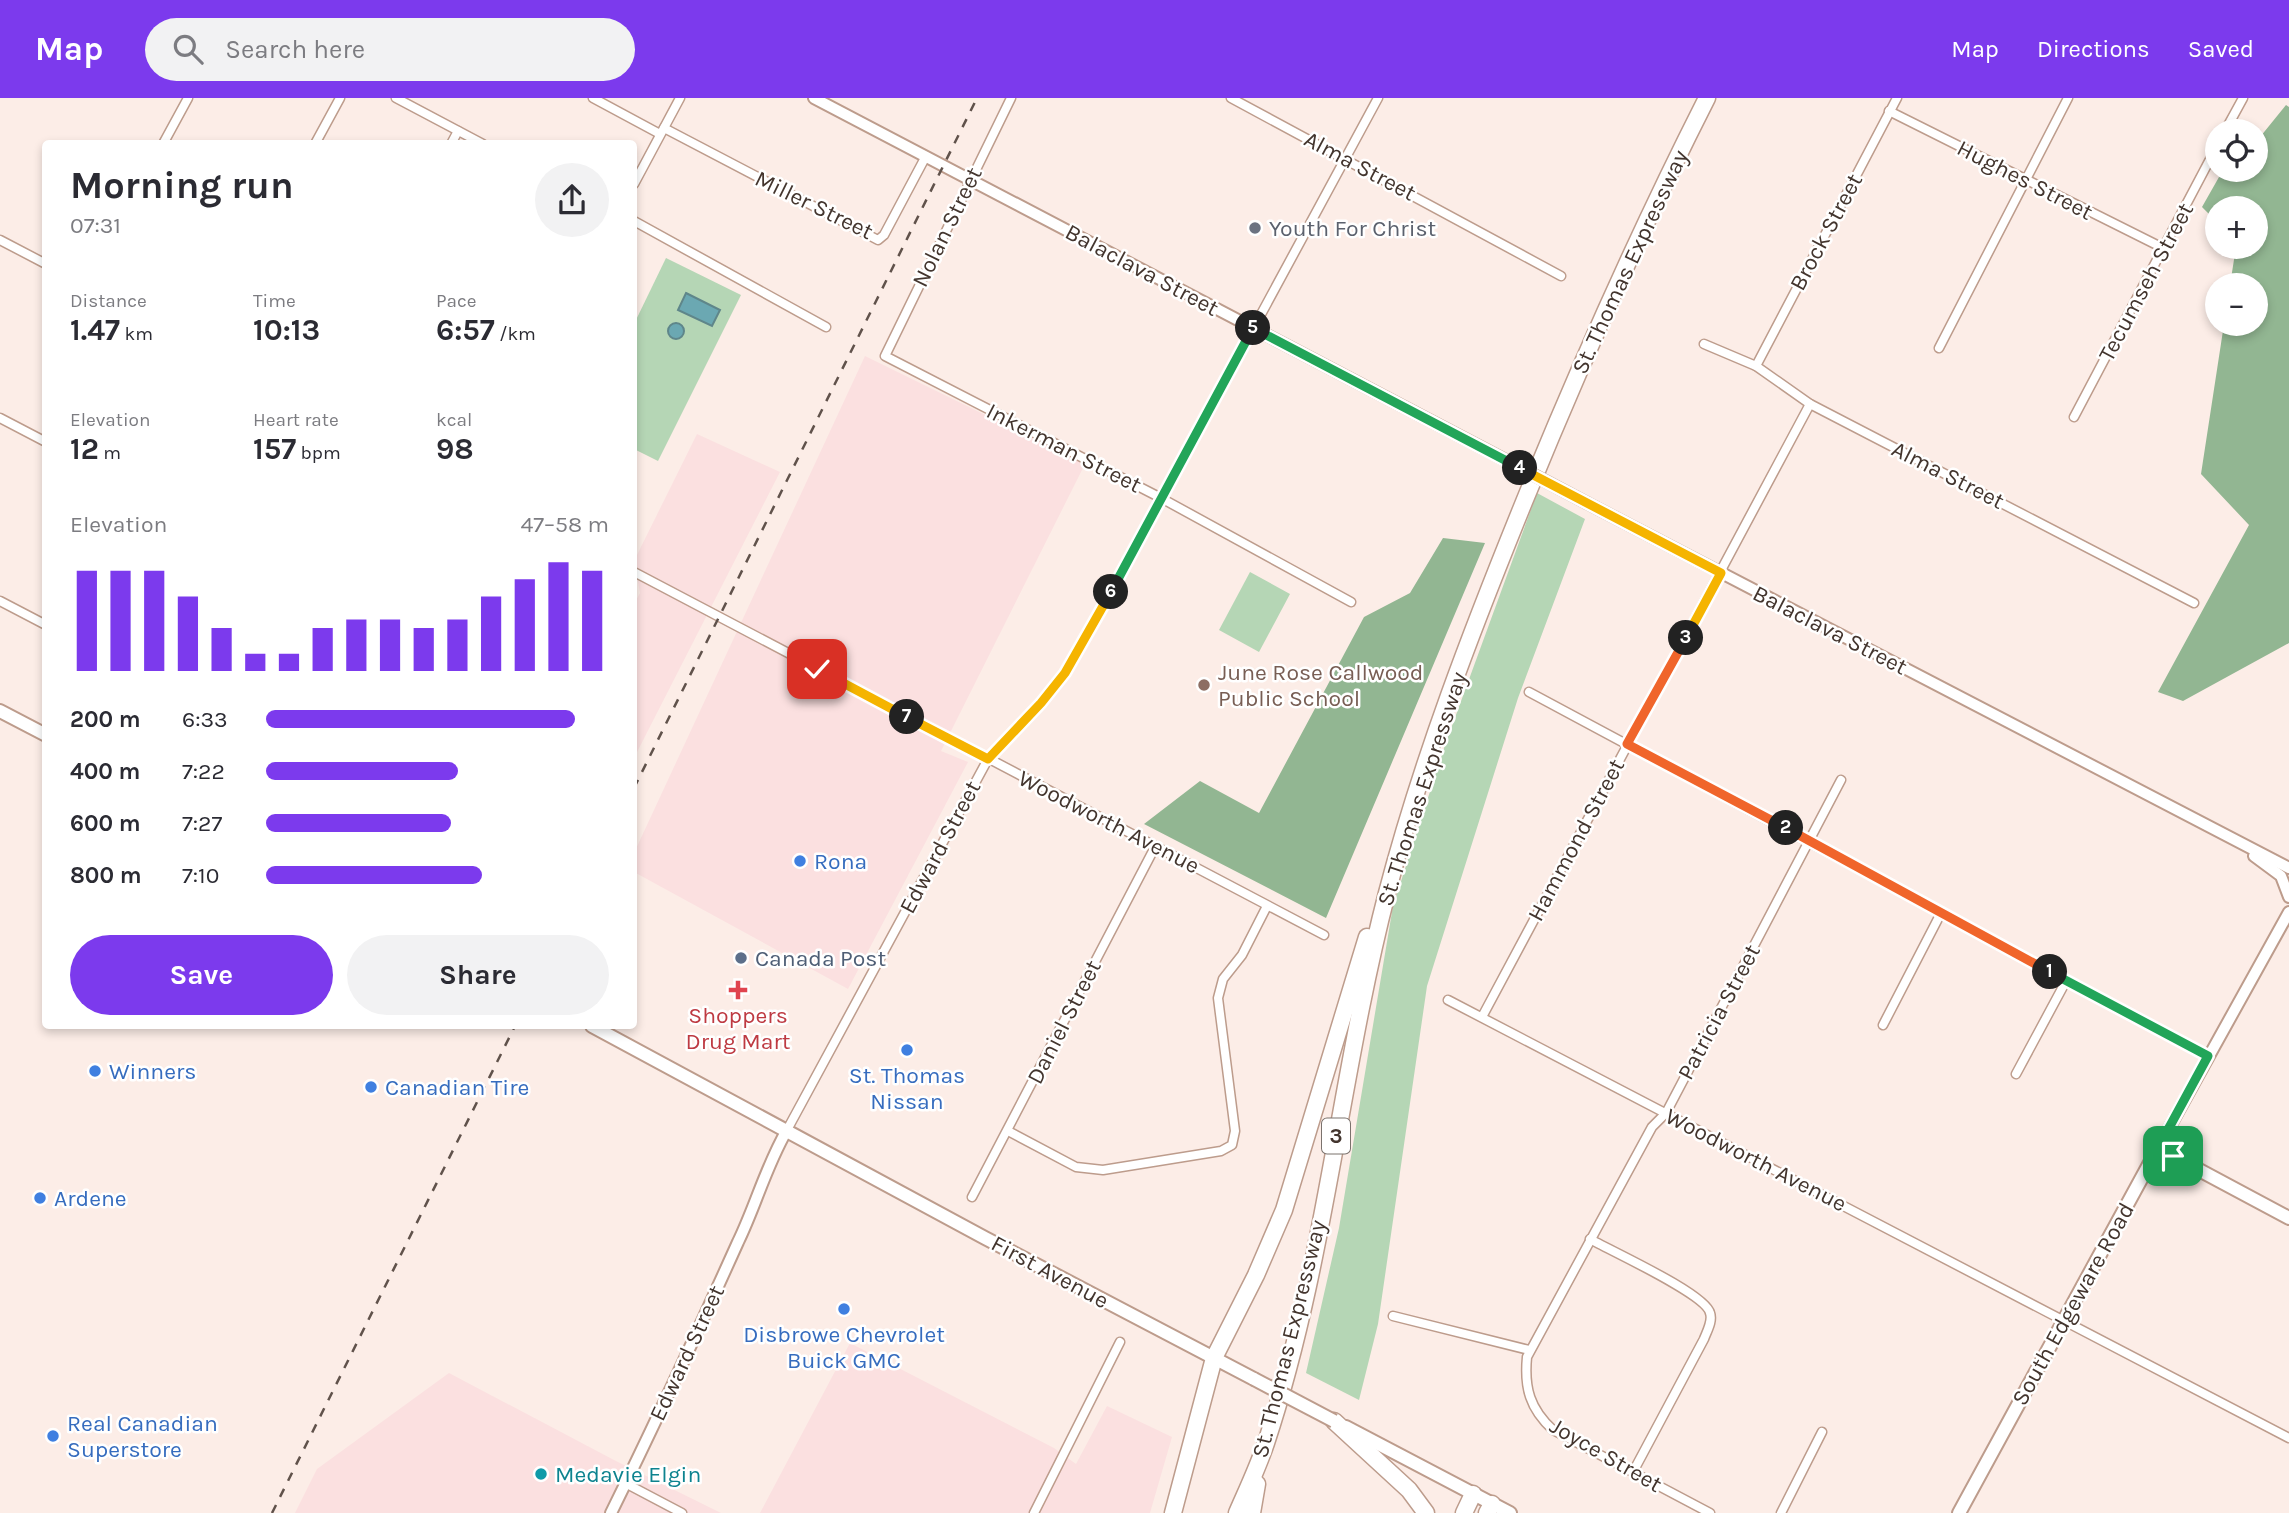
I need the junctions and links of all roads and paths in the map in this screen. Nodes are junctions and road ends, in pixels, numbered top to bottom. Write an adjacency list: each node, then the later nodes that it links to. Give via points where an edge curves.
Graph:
1 (188, 98): 18 (street)
2 (340, 98): 19 (street)
3 (397, 98): 16 (street)
4 (593, 98): 17 (street)
5 (680, 98): 17 (street)
6 (814, 98): 22 (street, Balaclava Street)
7 (1011, 98): 26 (street, Nolan Street)
8 (1231, 98): 23 (street, Alma Street)
9 (1377, 98): 23 (street, Edward Street)
10 (1707, 98): 56 (highway, St. Thomas Expressway / 3, via 1556,426 1457,676)
11 (1897, 98): 14 (street, Brock Street)
12 (2068, 98): 27 (street)
13 (2243, 98): 15 (street)
14 (1889, 111): 27 (street, Hughes Street); 38 (street, Brock Street)
15 (2232, 119)
16 (458, 131): 20 (street); 21 (street)
17 (662, 131): 22 (street, Miller Street, via 878,240); 25 (street)
18 (165, 140)
19 (317, 140)
20 (453, 140)
21 (475, 140)
22 (926, 156): 26 (street, Balaclava Street)
23 (1345, 158): 32 (street, Alma Street); 34 (street, Edward Street)
24 (2205, 168): 30 (street, Tecumseh Street)
25 (637, 178)
26 (970, 179): 34 (street, Balaclava Street); 37 (street, Nolan Street)
27 (2024, 180): 30 (street, Hughes Street); 36 (street)
28 (637, 223): 33 (street)
29 (0, 240): 31 (street)
30 (2162, 248): 40 (street, Tecumseh Street)
31 (42, 262)
32 (1561, 276)
33 (826, 327)
34 (1252, 328): 43 (street, Edward Street); 44 (street, Balaclava Street, bridge)
35 (1704, 344): 38 (street, Alma Street)
36 (1939, 348)
37 (885, 356): 43 (street, Inkerman Street)
38 (1756, 366): 39 (street, Alma Street)
39 (1810, 404): 44 (street, Hammond Street); 48 (street, Alma Street)
40 (2074, 417)
41 (0, 418): 42 (street)
42 (42, 440)
43 (1161, 498): 47 (street, Inkerman Street); 54 (street, Edward Street, via 1065,673)
44 (1721, 573): 53 (street, Hammond Street); 57 (street, Balaclava Street)
45 (637, 574): 54 (street, Woodworth Avenue)
46 (0, 601): 49 (street)
47 (1351, 602)
48 (2194, 603)
49 (42, 623)
50 (1529, 692): 53 (street)
51 (0, 711): 52 (main road)
52 (42, 733)
53 (1627, 744): 58 (street); 69 (street, Hammond Street)
54 (988, 759): 59 (street, Woodworth Avenue); 75 (street, Edward Street)
55 (1841, 780): 58 (street, Patricia Street)
56 (1405, 826): 85 (highway, via 1350,987 1284,1210); 89 (highway, St. Thomas Expressway / 3, via 1375,939 1301,1310)
57 (2224, 834): 60 (street, Balaclava Street); 61 (street, via 2281,876)
58 (1809, 840): 64 (street); 74 (street, Patricia Street)
59 (1155, 847): 62 (street, Woodworth Avenue); 76 (street, Daniel Street)
60 (2289, 868)
61 (2289, 899): 66 (street)
62 (1266, 906): 65 (street, Woodworth Avenue); 76 (street, via 1242,955 1223,979 1218,998 1236,1131 1232,1145 1221,1151 1102,1170 1076,1167)
63 (2289, 912): 66 (street, South Edgeware Road)
64 (1941, 913): 67 (street); 70 (street)
65 (1324, 935)
66 (2275, 936): 72 (street, South Edgeware Road)
67 (2066, 981): 72 (street); 73 (street)
68 (1448, 1000): 69 (street, Woodworth Avenue)
69 (1482, 1017): 74 (street, Woodworth Avenue)
70 (1883, 1025)
71 (598, 1029): 75 (main road, First Avenue)
72 (2208, 1056): 77 (street, South Edgeware Road)
73 (2016, 1074)
74 (1665, 1113): 80 (street, Patricia Street, via 1652,1127); 82 (street, Woodworth Avenue)
75 (787, 1130): 85 (main road, First Avenue); 91 (street, Edward Street, via 673,1387)
76 (1008, 1131): 78 (street, Daniel Street)
77 (2158, 1148): 79 (main road); 82 (main road, South Edgeware Road)
78 (972, 1197)
79 (2289, 1218)
80 (1590, 1240): 84 (street, Patricia Street); 90 (street, via 1697,1296 1710,1312 1703,1339)
81 (1393, 1316): 84 (street)
82 (2064, 1320): 88 (street, Woodworth Avenue); 105 (main road, South Edgeware Road)
83 (1120, 1342): 96 (street)
84 (1529, 1350): 90 (street, Joyce Street, via 1526,1391 1545,1423)
85 (1214, 1358): 86 (main road, First Avenue, bridge); 97 (highway)
86 (1335, 1421): 92 (main road, First Avenue); 100 (highway, via 1409,1490)
87 (1822, 1432): 104 (street)
88 (2289, 1438)
89 (1265, 1446): 98 (highway, St. Thomas Expressway / 3); 99 (highway)
90 (1633, 1472): 103 (street, Joyce Street)
91 (625, 1483): 94 (street, Edward Street); 95 (street)
92 (1473, 1494): 93 (main road, First Avenue); 101 (highway)
93 (1490, 1509): 102 (main road, First Avenue)
94 (611, 1513)
95 (682, 1513)
96 (1034, 1513)
97 (1173, 1513)
98 (1237, 1513)
99 (1252, 1513)
100 (1426, 1513)
101 (1464, 1513)
102 (1510, 1513)
103 (1710, 1513)
104 (1781, 1513)
105 (1959, 1513)

